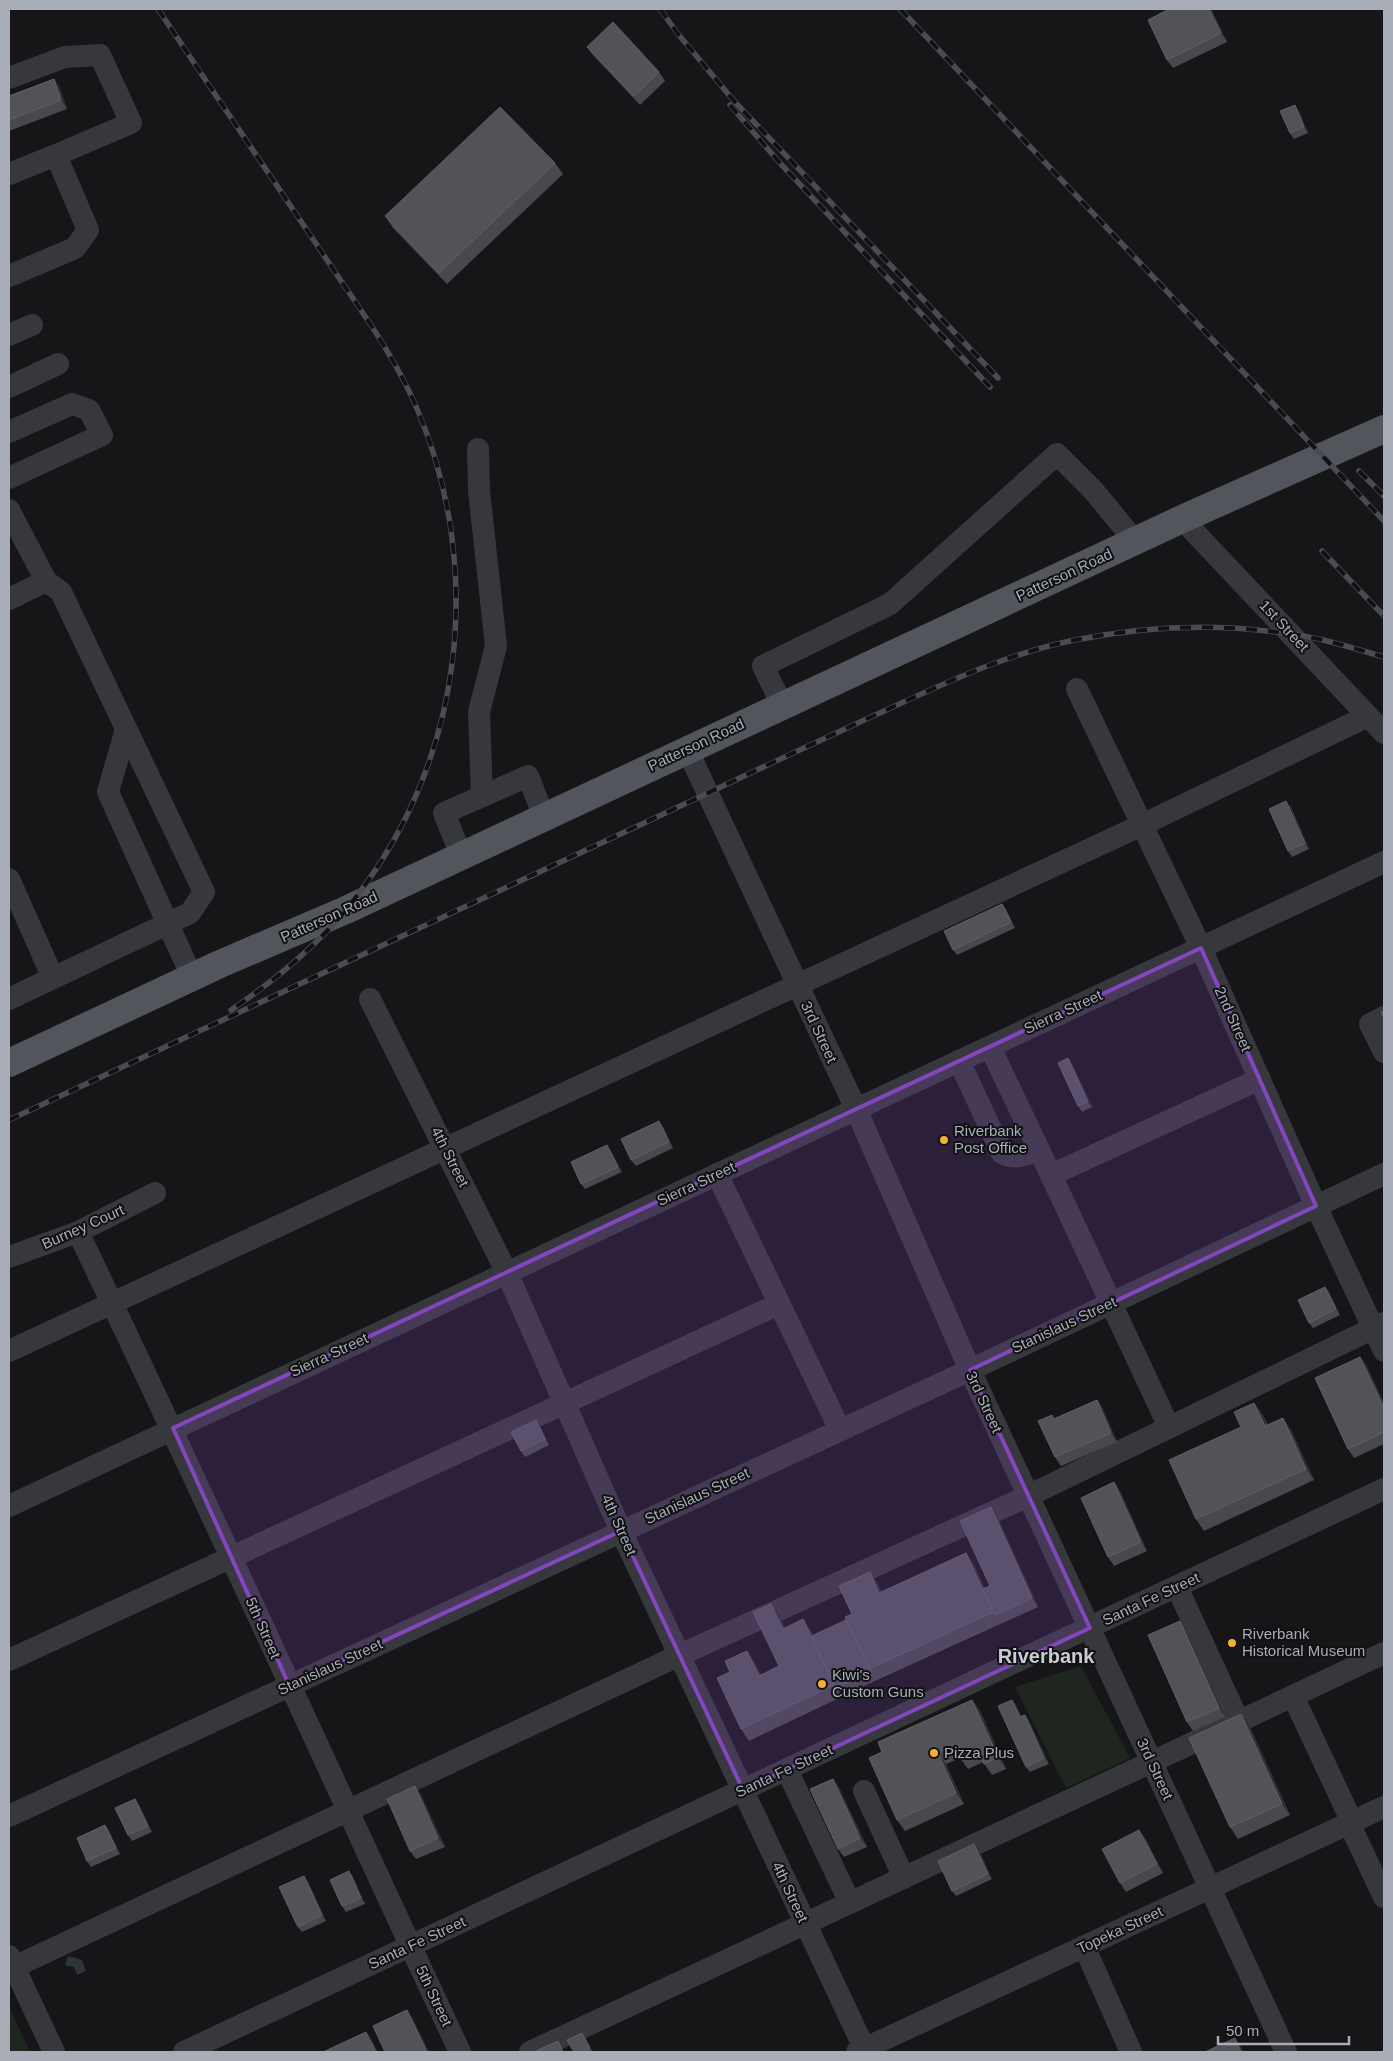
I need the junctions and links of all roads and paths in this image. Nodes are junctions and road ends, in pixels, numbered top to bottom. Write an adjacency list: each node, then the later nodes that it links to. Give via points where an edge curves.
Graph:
1 (9, 78): 2 (street, via 65,57 100,55 132,123)
2 (56, 155): 3 (street); 4 (street, via 88,230 75,248)
3 (9, 174)
4 (9, 276)
5 (32, 325): 6 (street)
6 (9, 336)
7 (58, 364): 8 (street)
8 (9, 387)
9 (1384, 429): 14 (main road, Patterson Road)
10 (9, 432): 12 (street, via 72,404 89,410 102,435)
11 (478, 449): 24 (street, via 479,491 496,646 479,712)
12 (9, 478)
13 (9, 510): 16 (street)
14 (1182, 519): 15 (main road, Patterson Road); 20 (street, 1st Street)
15 (1135, 541): 19 (main road, Patterson Road); 19 (street, via 1093,490 1057,454 890,604 763,666)
16 (46, 581): 17 (street); 21 (street, via 61,592)
17 (9, 599)
18 (1077, 689): 26 (street, 2nd Street)
19 (782, 705): 23 (main road, Patterson Road)
20 (1368, 716): 22 (street, 1st Street); 26 (street)
21 (126, 729): 30 (street, via 108,792); 30 (street, via 204,892 190,913)
22 (1384, 733)
23 (687, 749): 25 (main road, Patterson Road); 34 (street, 3rd Street)
24 (482, 796): 25 (street, via 528,776); 27 (street, via 444,813)
25 (544, 816): 27 (main road, Patterson Road)
26 (1142, 825): 31 (street, 2nd Street); 34 (street)
27 (461, 856): 33 (main road, Patterson Road)
28 (1384, 862): 31 (street, Sierra Street)
29 (9, 879): 32 (street)
30 (168, 924): 32 (street); 33 (street)
31 (1201, 948): 38 (street, Sierra Street); 42 (street, 2nd Street)
32 (53, 978): 35 (street)
33 (192, 978): 41 (main road, Patterson Road)
34 (797, 984): 43 (street, 3rd Street); 44 (street)
35 (9, 999)
36 (370, 999): 44 (street, 4th Street)
37 (1384, 1017): 39 (street, via 1370,1024)
38 (990, 1046): 40 (street, Sierra Street); 45 (street)
39 (1384, 1052)
40 (959, 1061): 43 (street, Sierra Street); 45 (street, via 1002,1153 1020,1157)
41 (9, 1063)
42 (1260, 1079): 47 (street); 50 (street, 2nd Street)
43 (856, 1109): 46 (street, Sierra Street); 60 (street, 3rd Street)
44 (445, 1148): 53 (street, 4th Street); 54 (street)
45 (1039, 1150): 47 (street)
46 (717, 1174): 53 (street, Sierra Street); 56 (street)
47 (1051, 1174): 55 (street)
48 (1384, 1174): 50 (street, Stanislaus Street)
49 (155, 1193): 51 (street, Burney Court)
50 (1316, 1206): 55 (street, Stanislaus Street); 57 (street, 2nd Street)
51 (78, 1232): 52 (street, Burney Court); 54 (street, 5th Street)
52 (9, 1257)
53 (507, 1273): 61 (street, 4th Street); 62 (street, Sierra Street)
54 (112, 1302): 58 (street); 62 (street, 5th Street)
55 (1112, 1303): 60 (street, Stanislaus Street); 63 (street)
56 (779, 1304): 61 (street); 64 (street)
57 (1379, 1326): 59 (street, 2nd Street); 63 (street)
58 (9, 1351)
59 (1384, 1351)
60 (970, 1370): 64 (street, Stanislaus Street); 66 (street, 3rd Street)
61 (565, 1404): 68 (street, 4th Street); 69 (street)
62 (173, 1428): 67 (street, Sierra Street); 69 (street, 5th Street)
63 (1169, 1428): 66 (street)
64 (840, 1430): 68 (street, Stanislaus Street)
65 (1384, 1489): 70 (street, Santa Fe Street)
66 (1028, 1496): 71 (street, 3rd Street); 73 (street)
67 (9, 1506)
68 (622, 1531): 73 (street, 4th Street); 75 (street, Stanislaus Street)
69 (232, 1558): 74 (street); 75 (street, 5th Street)
70 (1177, 1587): 71 (street, Santa Fe Street); 77 (street)
71 (1090, 1628): 78 (street, 3rd Street); 79 (street, Santa Fe Street)
72 (1384, 1653): 76 (street)
73 (680, 1655): 80 (street, 4th Street); 83 (street)
74 (9, 1660)
75 (289, 1686): 83 (street, 5th Street); 84 (street, Stanislaus Street)
76 (1293, 1696): 77 (street); 85 (street)
77 (1239, 1722): 78 (street)
78 (1153, 1763): 86 (street); 87 (street, 3rd Street)
79 (787, 1770): 80 (street, Santa Fe Street); 89 (street)
80 (743, 1790): 90 (street, 4th Street); 91 (street, Santa Fe Street)
81 (864, 1792): 86 (street)
82 (1384, 1807): 85 (street, Topeka Street)
83 (348, 1811): 91 (street, 5th Street); 93 (street)
84 (9, 1816)
85 (1351, 1823): 87 (street, Topeka Street); 88 (street)
86 (904, 1878): 89 (street)
87 (1211, 1888): 92 (street, Topeka Street); 100 (street, 3rd Street)
88 (1384, 1897)
89 (850, 1903): 90 (street)
90 (805, 1923): 94 (street, 4th Street); 98 (street)
91 (411, 1946): 96 (street, Santa Fe Street); 97 (street, 5th Street)
92 (1084, 1946): 94 (street, Topeka Street); 99 (street)
93 (11, 1961): 95 (street)
94 (862, 2051)
95 (54, 2052)
96 (184, 2052)
97 (460, 2052)
98 (530, 2052)
99 (1132, 2052)
100 (1286, 2052)

